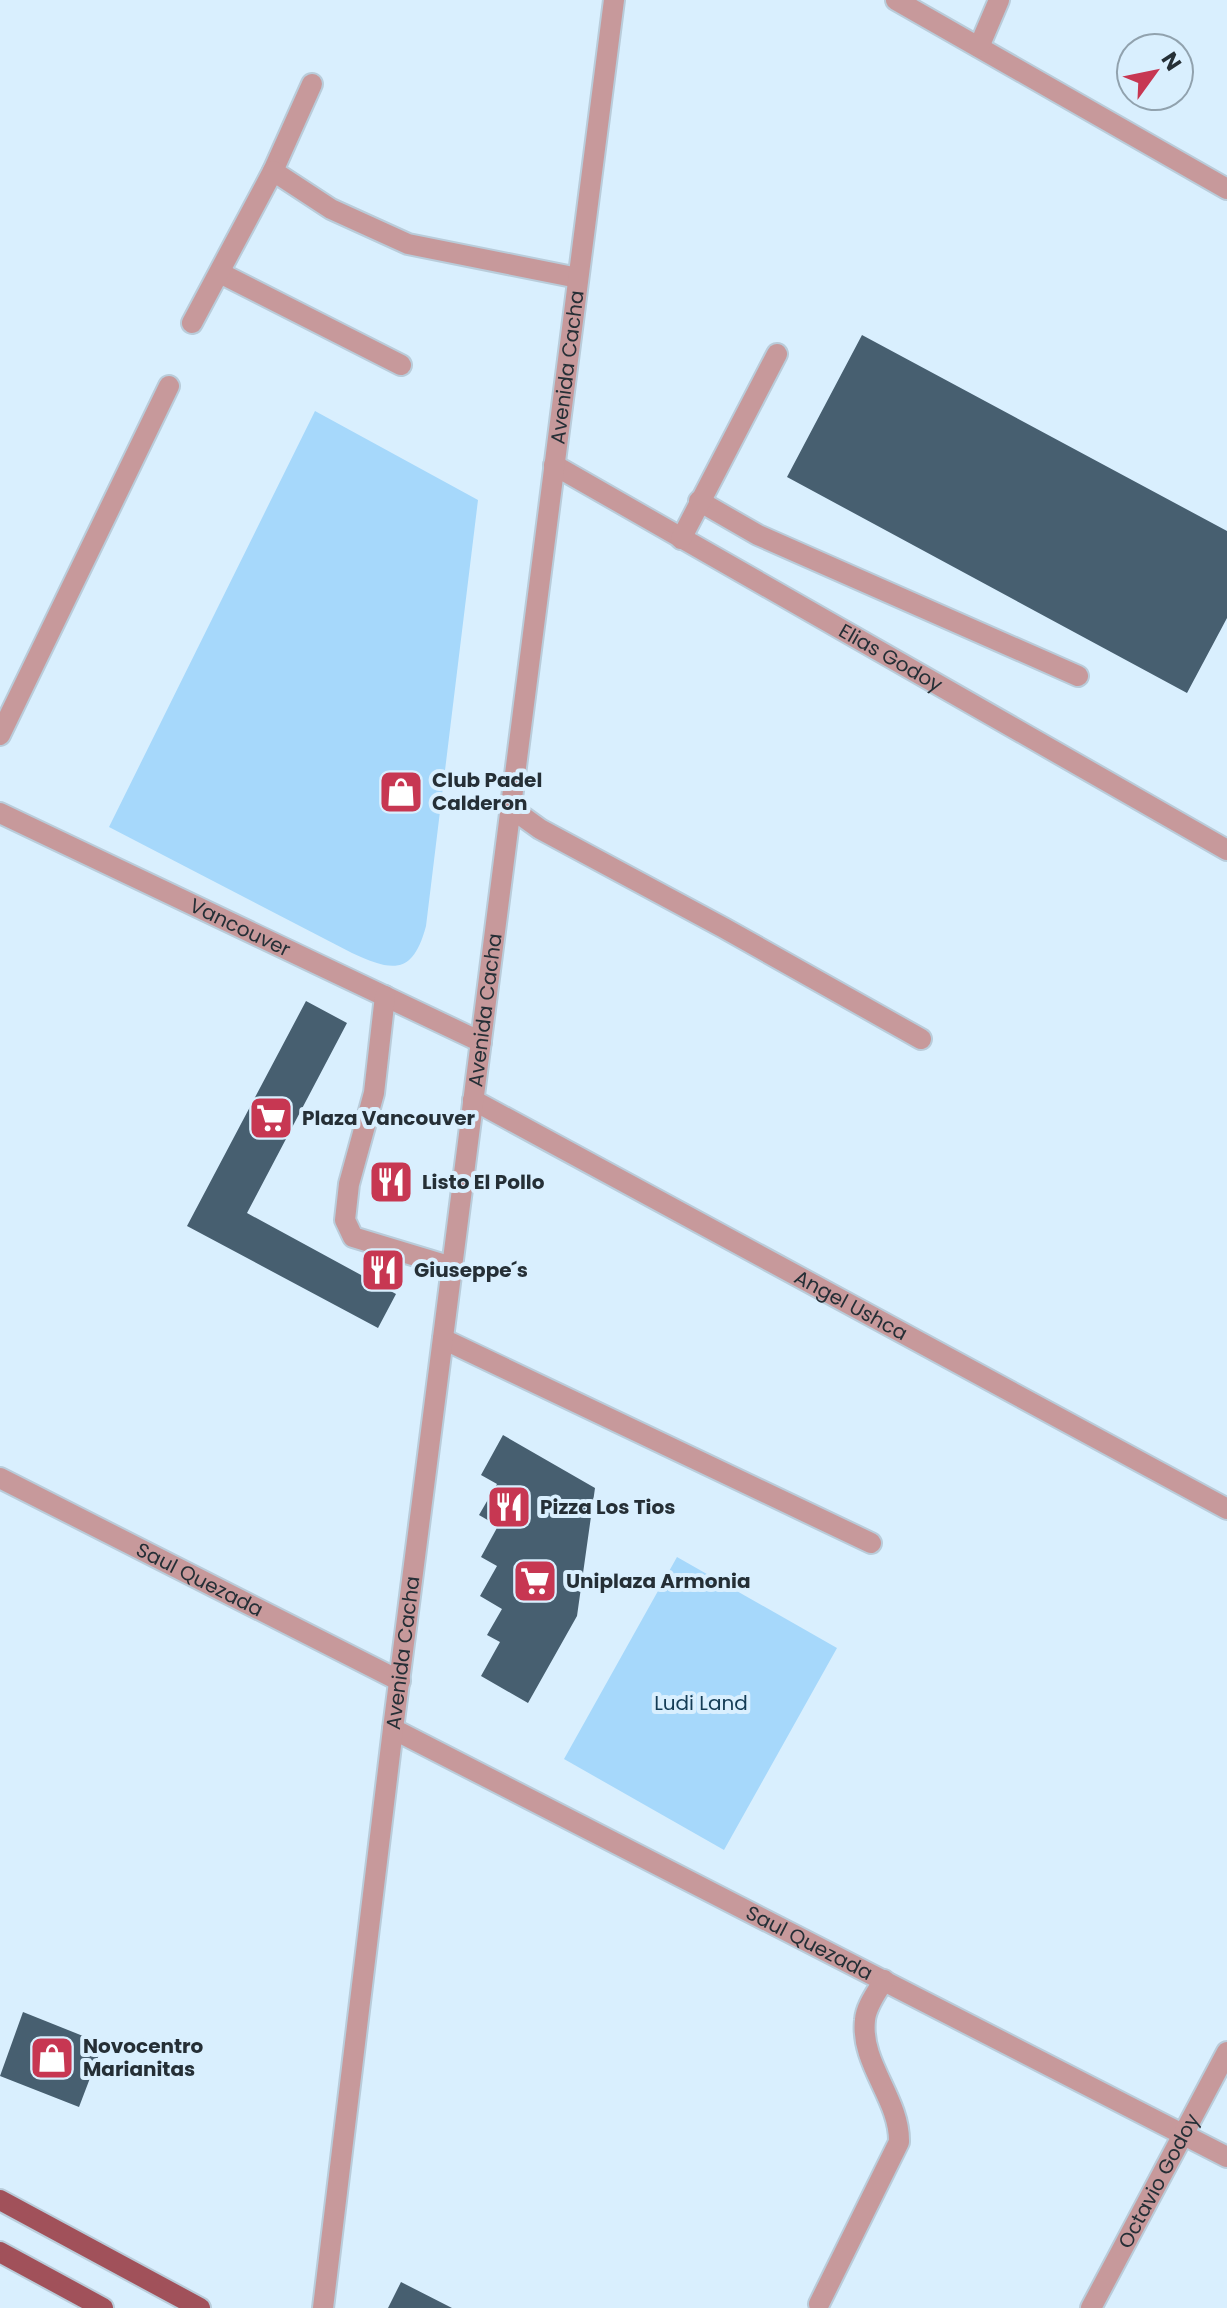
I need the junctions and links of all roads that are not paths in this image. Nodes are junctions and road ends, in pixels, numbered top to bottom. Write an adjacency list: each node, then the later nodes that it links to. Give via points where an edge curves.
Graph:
1 (614, 0): 9 (street, Avenida Cacha)
2 (896, 0): 4 (street)
3 (999, 0): 4 (street)
4 (979, 47): 7 (street)
5 (312, 84): 6 (street)
6 (273, 171): 8 (street); 9 (street, via 331,209 408,244)
7 (1227, 189)
8 (220, 273): 10 (street); 12 (street)
9 (578, 278): 14 (street, Avenida Cacha)
10 (192, 323)
11 (777, 354): 15 (street)
12 (401, 365)
13 (169, 386): 18 (street)
14 (554, 465): 16 (street, Elias Godoy); 19 (street, Avenida Cacha)
15 (699, 501): 16 (street); 17 (street, via 758,535)
16 (681, 539): 21 (street, Elias Godoy)
17 (1078, 676)
18 (0, 735)
19 (511, 808): 23 (street, via 540,829); 24 (street, Avenida Cacha)
20 (0, 813): 22 (street, Vancouver)
21 (1227, 850)
22 (385, 996): 24 (street, Vancouver); 26 (street, via 374,1093 349,1184 345,1220 353,1237)
23 (921, 1039)
24 (481, 1042): 25 (street, Avenida Cacha)
25 (473, 1100): 26 (street, Avenida Cacha); 29 (street, Angel Ushca)
26 (452, 1267): 27 (street, Avenida Cacha)
27 (443, 1339): 30 (street); 31 (street, Avenida Cacha)
28 (0, 1478): 31 (street, Saul Quezada)
29 (1227, 1509)
30 (871, 1543)
31 (400, 1681): 32 (street, Avenida Cacha)
32 (393, 1729): 33 (street, Saul Quezada); 42 (street, Avenida Cacha)
33 (884, 1980): 35 (street, Saul Quezada); 39 (street, via 865,2018 865,2042 895,2113 899,2142)
34 (1227, 2052): 35 (street, Octavio Godoy)
35 (1184, 2134): 36 (street, Saul Quezada); 43 (street, Octavio Godoy)
36 (1227, 2157)
37 (0, 2200): 41 (main road)
38 (0, 2252): 40 (main road)
39 (819, 2304)
40 (103, 2308)
41 (200, 2308)
42 (323, 2308)
43 (1091, 2308)

